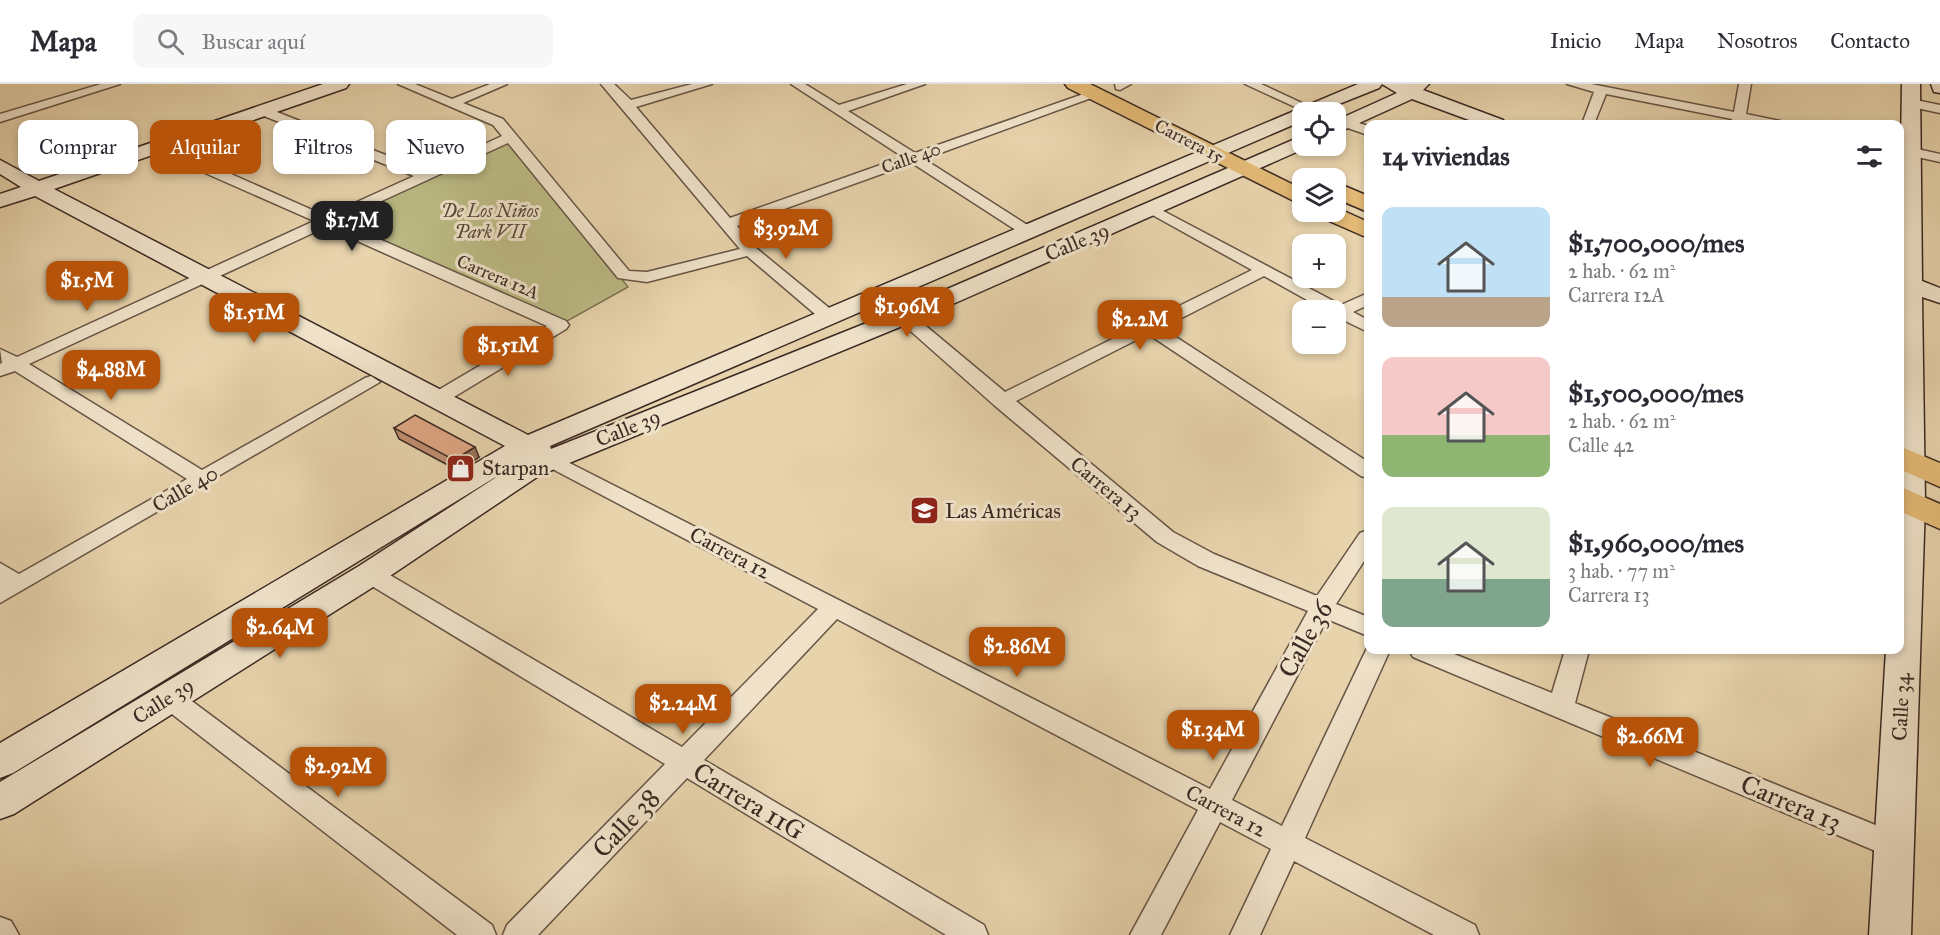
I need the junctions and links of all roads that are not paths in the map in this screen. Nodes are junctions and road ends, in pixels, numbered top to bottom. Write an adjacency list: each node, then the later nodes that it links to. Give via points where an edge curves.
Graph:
1 (114, 84): 17 (street)
2 (303, 84): 52 (street)
3 (340, 84): 28 (street)
4 (404, 84): 23 (street)
5 (501, 84): 23 (street)
6 (607, 84): 24 (street)
7 (706, 84): 24 (street)
8 (797, 84): 27 (street)
9 (919, 84): 27 (street)
10 (1075, 84): 20 (main road, Carrera 15)
11 (1251, 84): 25 (street)
12 (1373, 84): 22 (street, Calle 39)
13 (1390, 84): 18 (street)
14 (1573, 84): 19 (street)
15 (1745, 84): 36 (street)
16 (1121, 85): 29 (main road, Carrera 15)
17 (96, 86): 31 (street)
18 (1416, 88): 33 (street); 37 (street)
19 (1601, 90): 34 (street); 35 (street)
20 (1096, 94): 41 (main road, Carrera 15); 45 (street, Calle 40)
21 (1911, 94): 26 (street); 44 (street, Calle 34)
22 (1330, 102)
23 (453, 103): 40 (street, via 498,122)
24 (628, 105): 59 (street)
25 (1292, 105)
26 (1940, 109)
27 (837, 110): 45 (street)
28 (263, 111): 32 (street); 51 (street)
29 (1185, 117)
30 (1292, 117): 41 (street, Calle 39)
31 (0, 118)
32 (237, 120)
33 (1487, 120)
34 (1590, 120)
35 (1735, 120)
36 (1739, 120)
37 (1346, 123)
38 (1346, 126): 39 (street)
39 (1364, 130)
40 (510, 137): 51 (street); 62 (street, via 619,272 641,278)
41 (1221, 142): 47 (main road, Carrera 15); 49 (main road, Carrera 15); 61 (street, Calle 39)
42 (1292, 148): 47 (street, Calle 39)
43 (150, 149): 52 (street)
44 (1905, 151): 46 (street); 65 (street, Calle 34)
45 (912, 157): 59 (street, Calle 40); 61 (street)
46 (1940, 158)
47 (1270, 159): 48 (main road, Carrera 15); 49 (street, Calle 39)
48 (1292, 169)
49 (1244, 170): 53 (main road, Carrera 15); 56 (street, Calle 39)
50 (218, 174): 58 (street, Carrera 12A)
51 (427, 176): 58 (street)
52 (11, 185): 64 (street, Carrera 12)
53 (1292, 193)
54 (1346, 194): 55 (main road)
55 (1364, 203)
56 (1152, 209): 63 (street); 73 (street, Calle 39)
57 (1346, 221): 60 (main road)
58 (325, 222): 64 (street); 80 (street, Carrera 12A, via 560,325)
59 (727, 224): 62 (street)
60 (1364, 229)
61 (1027, 231): 66 (street, Calle 39)
62 (750, 251): 72 (street)
63 (1264, 270): 68 (street); 75 (street)
64 (197, 281): 78 (street); 79 (street, Carrera 12); 80 (street, Carrera 12)
65 (1904, 282): 67 (street); 77 (street, Calle 34)
66 (878, 295): 72 (street, Calle 39); 73 (street, Carrera 13)
67 (1940, 296)
68 (1319, 300)
69 (1364, 300): 70 (street)
70 (1346, 309)
71 (1346, 315): 74 (street)
72 (828, 316): 82 (street, Calle 39)
73 (903, 316): 81 (street, Carrera 13); 82 (street, Calle 39)
74 (1364, 325)
75 (1149, 327): 81 (street); 84 (street)
76 (0, 354): 78 (street)
77 (1905, 359): 83 (street, Calle 34)
78 (8, 368): 86 (street)
79 (371, 382): 82 (street, Carrera 12); 86 (street, Calle 40)
80 (437, 399): 82 (street, Carrera 12)
81 (1001, 401): 92 (street, Carrera 13, via 1165,537 1206,560)
82 (529, 457): 89 (street, Calle 39); 91 (street, Carrera 12); 99 (street, Calle 39)
83 (1905, 459): 85 (main road); 87 (street, Calle 34)
84 (1364, 468)
85 (1940, 476)
86 (202, 479): 90 (street, Calle 40)
87 (1916, 506): 104 (street, Calle 34)
88 (1364, 543): 92 (street, Calle 36)
89 (370, 574): 97 (street, Calle 39); 100 (street, Carrera 11G)
90 (6, 584)
91 (834, 607): 100 (street, Calle 38); 102 (street, Carrera 12)
92 (1321, 608): 93 (street, Carrera 13); 102 (street, Calle 36)
93 (1364, 625)
94 (1376, 654): 103 (street)
95 (1431, 654): 98 (street, Carrera 13)
96 (1576, 654): 98 (street)
97 (168, 697): 101 (street, Calle 39); 107 (street)
98 (1561, 707): 104 (street, Carrera 13)
99 (0, 762)
100 (684, 762): 108 (street, Calle 38); 109 (street, Carrera 11G)
101 (0, 802)
102 (1215, 805): 103 (street, Carrera 12); 110 (street, Calle 36)
103 (1286, 842): 111 (street); 112 (street, Carrera 12)
104 (1895, 846): 113 (street, Calle 34)
105 (0, 931): 106 (street)
106 (4, 935)
107 (481, 935)
108 (518, 935)
109 (973, 935)
110 (1145, 935)
111 (1245, 935)
112 (1464, 935)
113 (1890, 935)

